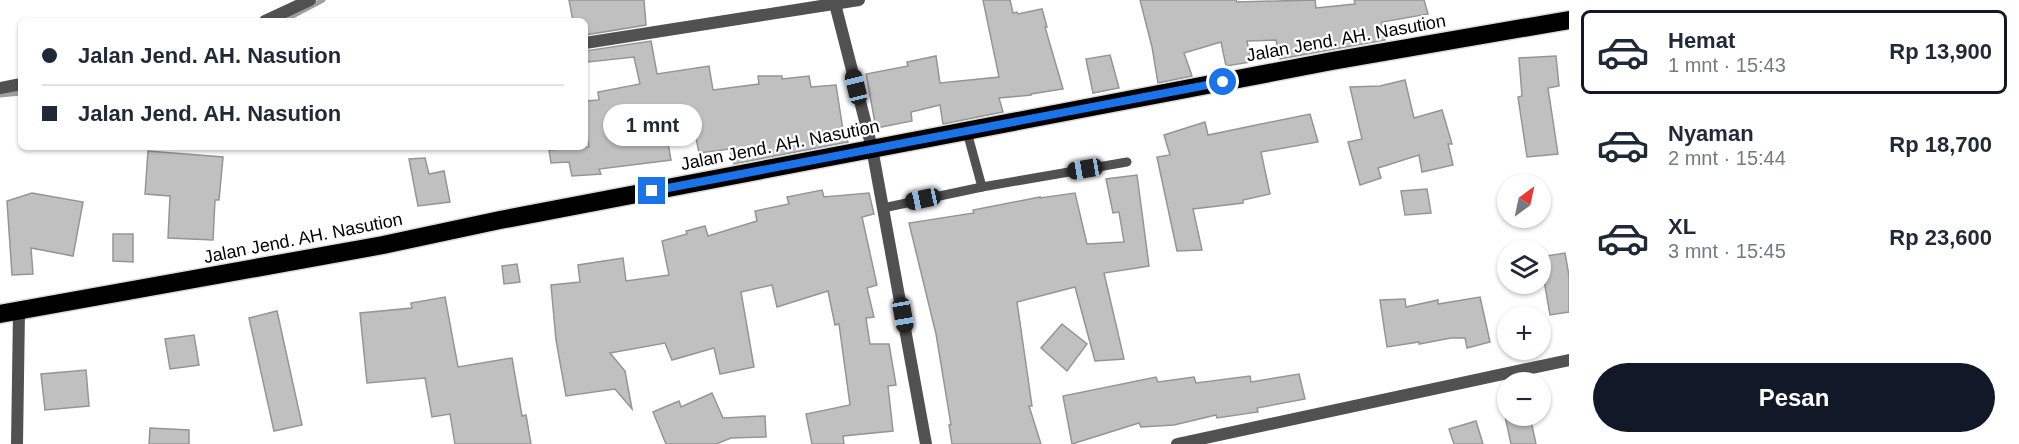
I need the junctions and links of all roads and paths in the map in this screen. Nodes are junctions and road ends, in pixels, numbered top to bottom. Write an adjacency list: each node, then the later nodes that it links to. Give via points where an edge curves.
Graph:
1 (310, 0): 4 (street)
2 (860, 0): 3 (street)
3 (834, 2): 6 (street); 10 (street)
4 (271, 18)
5 (1569, 20): 9 (highway, Jalan Jend. AH. Nasution, via 1321,63)
6 (588, 43)
7 (18, 84): 8 (street)
8 (0, 87)
9 (967, 132): 10 (highway, Jalan Jend. AH. Nasution); 12 (lane)
10 (872, 148): 13 (street); 14 (highway, Jalan Jend. AH. Nasution, via 383,245)
11 (1127, 162): 12 (lane)
12 (982, 186): 13 (lane)
13 (883, 208): 18 (street)
14 (19, 311): 15 (highway, Jalan Jend. AH. Nasution); 17 (street)
15 (0, 314)
16 (1569, 360): 19 (street)
17 (17, 444)
18 (926, 444)
19 (1177, 444)

